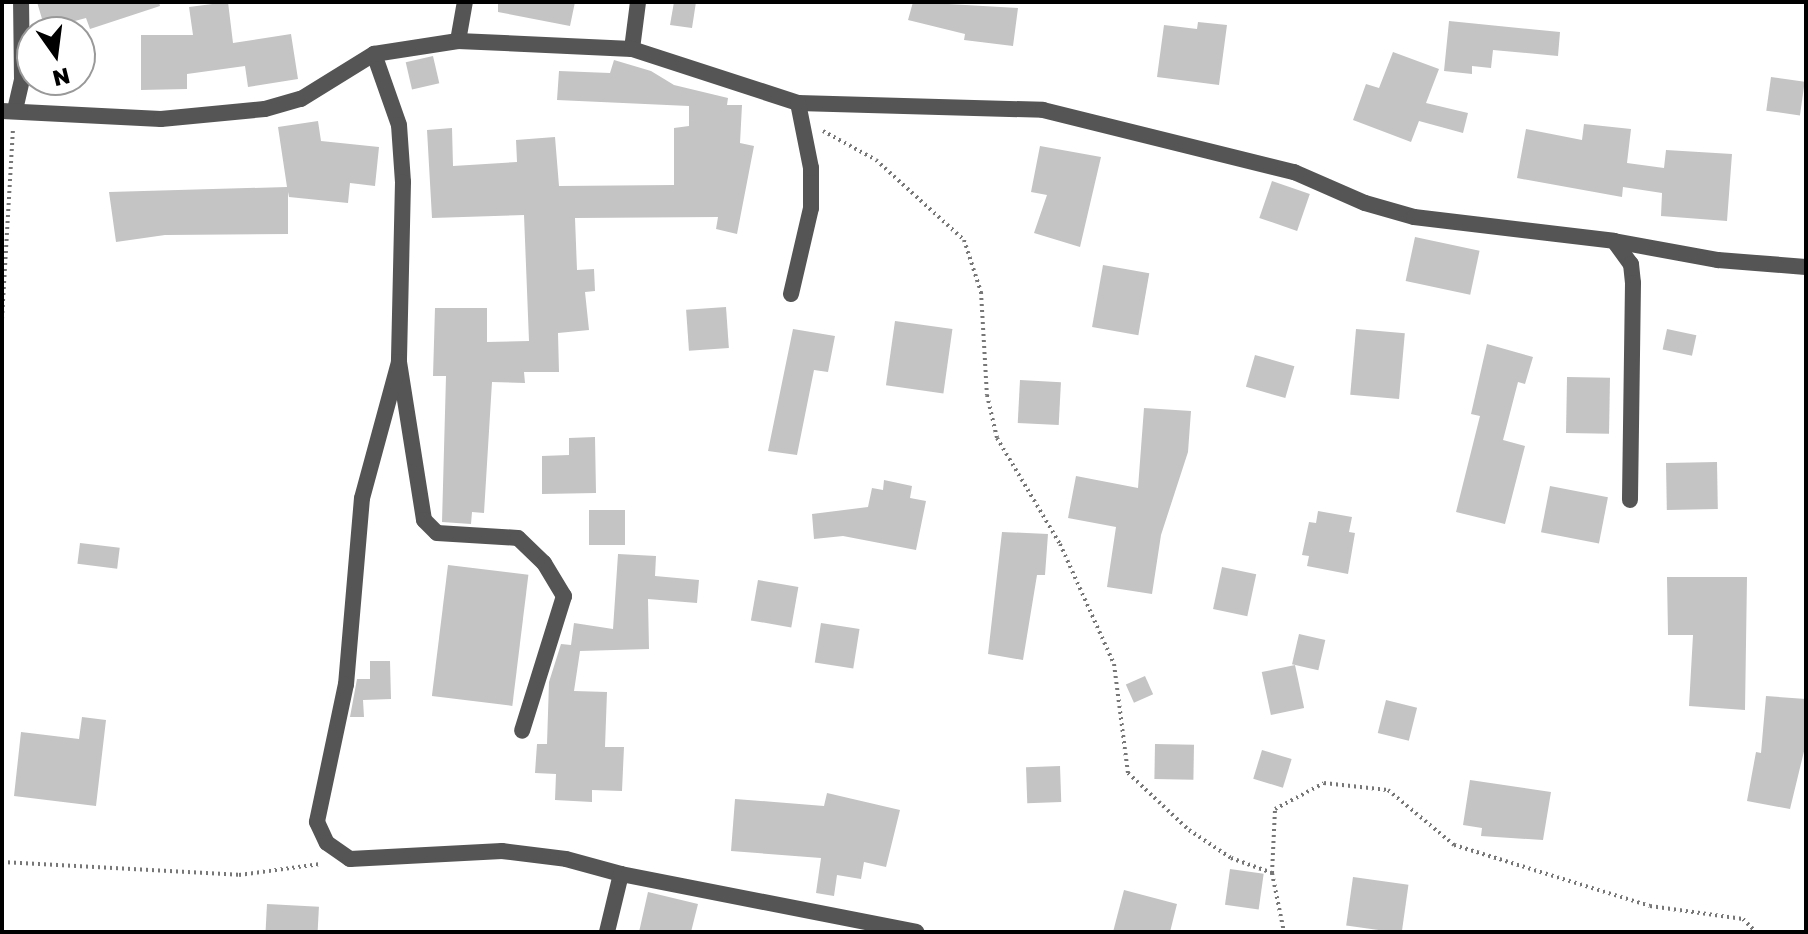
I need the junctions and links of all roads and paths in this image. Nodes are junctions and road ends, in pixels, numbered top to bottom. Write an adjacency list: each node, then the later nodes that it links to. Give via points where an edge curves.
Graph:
1 (21, 2): 8 (street, via 22,80)
2 (465, 2): 4 (street)
3 (638, 2): 5 (street)
4 (458, 41): 5 (street); 6 (street)
5 (632, 49): 7 (street)
6 (374, 54): 8 (street, via 301,99 265,109 161,119); 14 (street, via 400,139)
7 (798, 103): 9 (street); 10 (street, via 1043,110 1294,172 1365,203 1414,217)
8 (8, 111): 13 (path)
9 (805, 125): 12 (street, via 811,208); 19 (path, via 837,135 876,160 964,240 981,292 987,395 997,438 1060,544 1114,664 1128,773 1189,830 1231,858)
10 (1614, 241): 11 (street, via 1718,260); 15 (street, via 1631,264 1633,283)
11 (1806, 267)
12 (791, 294)
13 (2, 319)
14 (399, 362): 16 (street, via 424,520 437,533 518,538 544,563 564,596); 17 (street, via 362,498 346,684 317,822 327,843)
15 (1630, 500)
16 (522, 731)
17 (350, 859): 18 (path, via 239,875); 20 (street, via 502,851 566,859)
18 (2, 862)
19 (1272, 873): 23 (path); 24 (path, via 1275,809 1324,783 1388,790 1454,845 1650,906 1743,919)
20 (621, 874): 21 (street); 22 (street)
21 (607, 932)
22 (916, 932)
23 (1284, 932)
24 (1756, 932)

